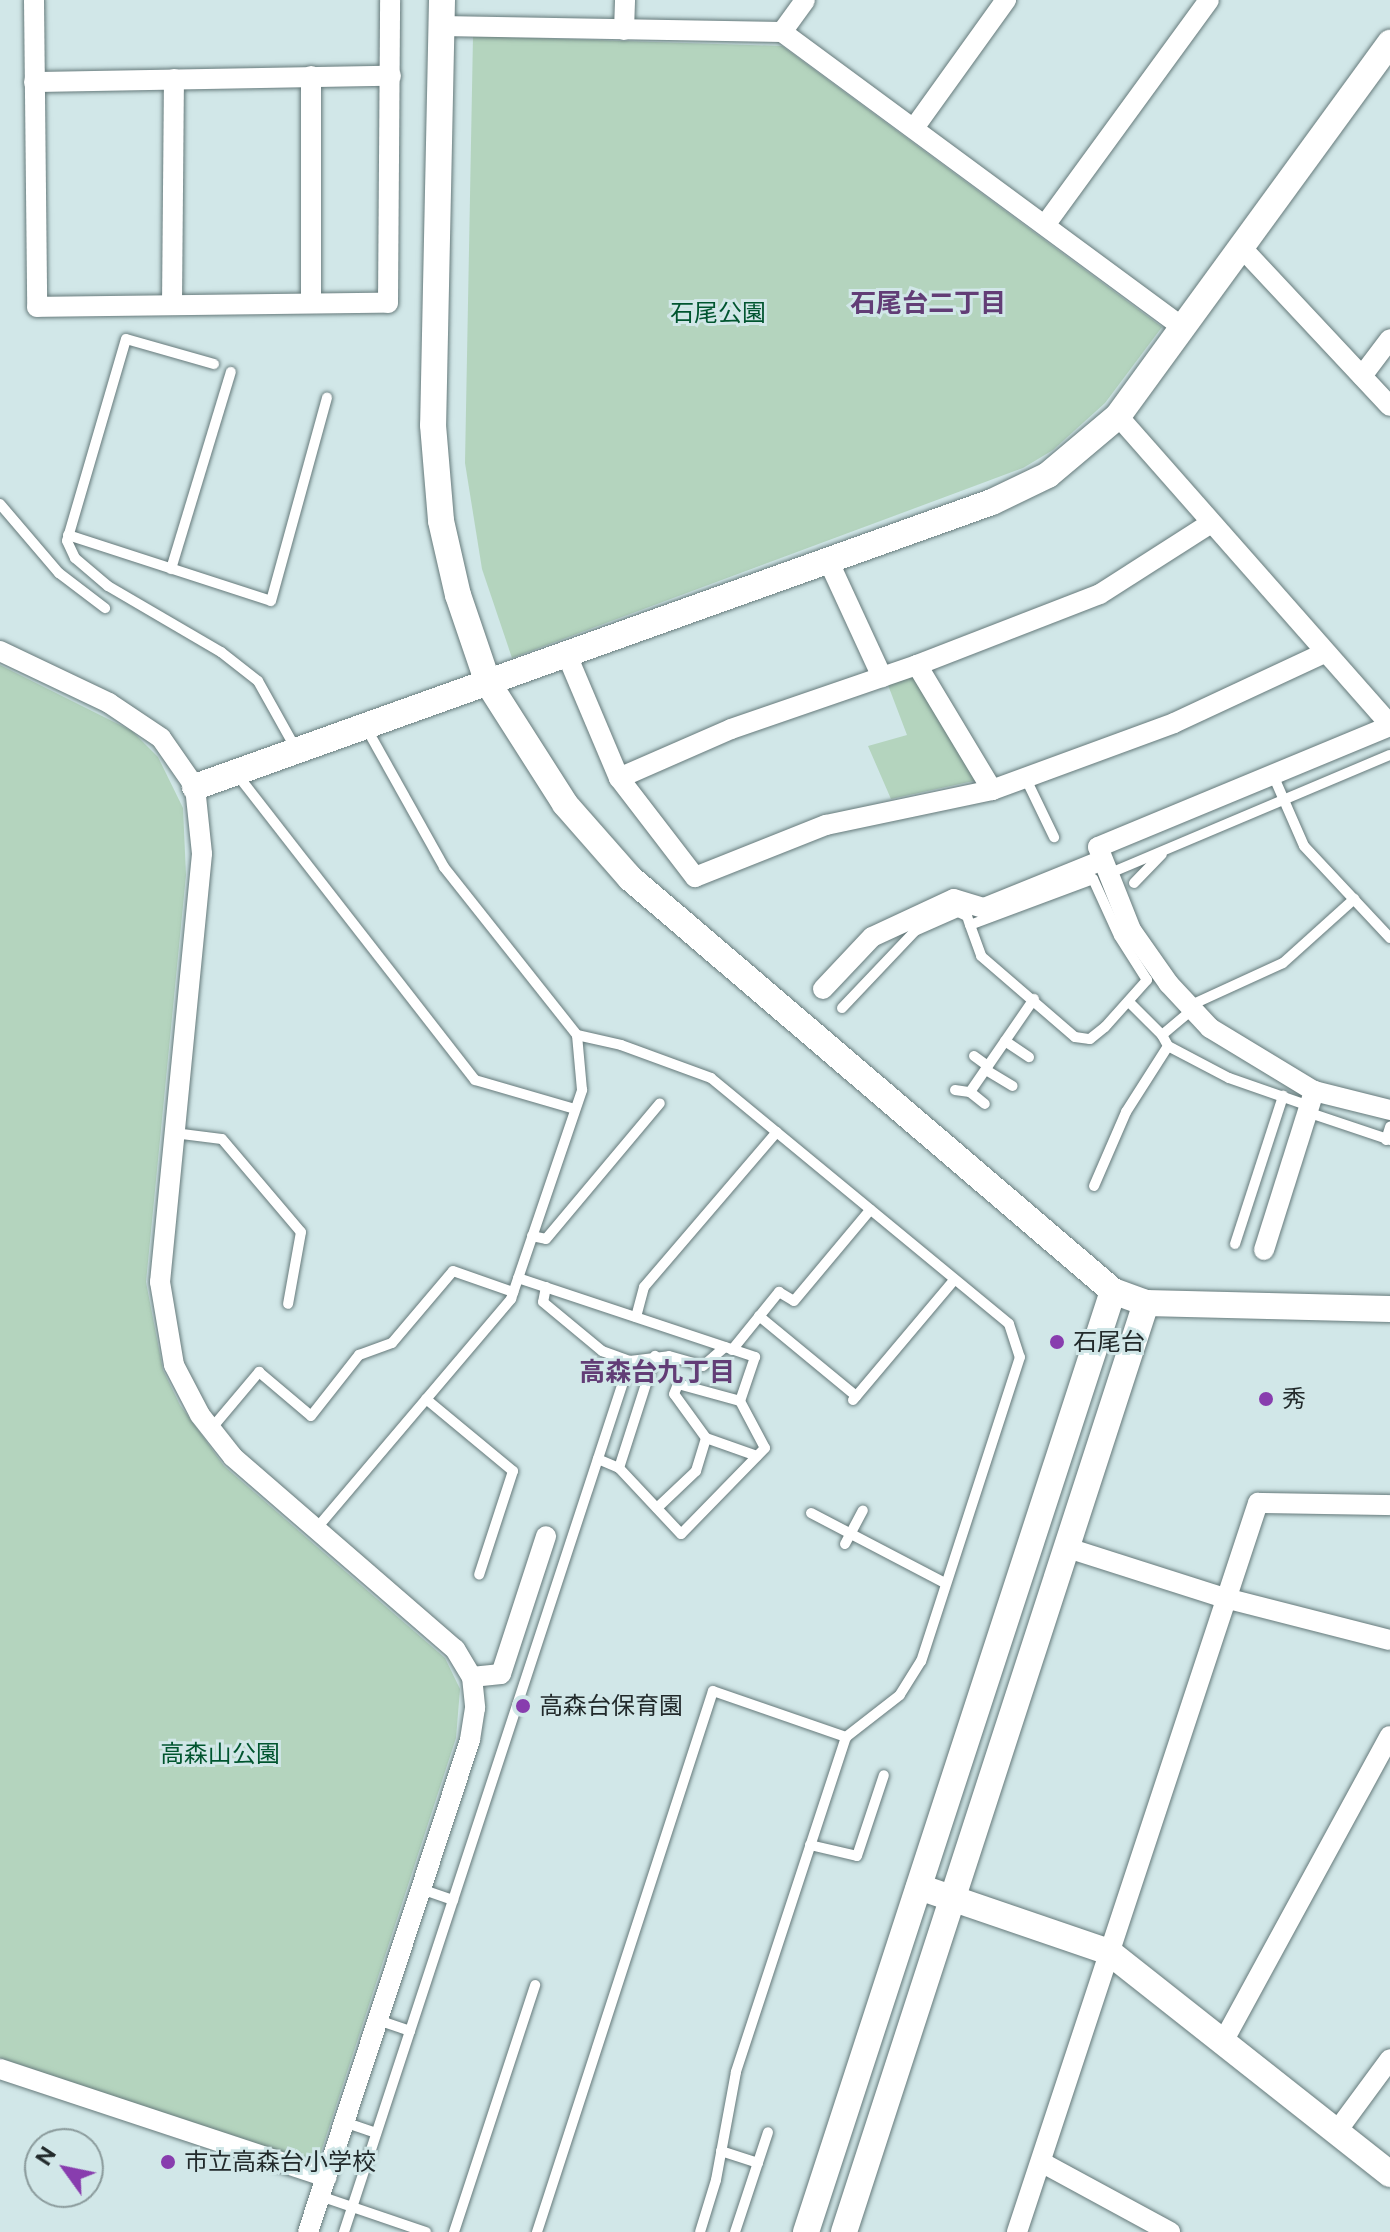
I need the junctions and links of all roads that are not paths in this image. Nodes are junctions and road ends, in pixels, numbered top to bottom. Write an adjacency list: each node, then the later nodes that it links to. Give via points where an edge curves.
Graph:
1 (34, 0): 14 (street)
2 (390, 0): 12 (street)
3 (625, 0): 8 (street)
4 (805, 0): 9 (street)
5 (1006, 0): 15 (street)
6 (1209, 0): 16 (street)
7 (441, 13): 8 (street); 39 (street, via 433,425 441,521 458,595)
8 (624, 30): 9 (street)
9 (782, 32): 15 (street)
10 (1390, 43): 17 (street)
11 (311, 76): 12 (street); 13 (street); 18 (street)
12 (391, 76): 18 (street, via 388,303)
13 (174, 79): 14 (street); 19 (street)
14 (34, 82): 19 (street, via 37,307)
15 (914, 128): 16 (street)
16 (1045, 225): 20 (street)
17 (1242, 248): 20 (street); 24 (street)
18 (311, 303): 19 (street)
19 (172, 304)
20 (1183, 328): 27 (street)
21 (1390, 339): 24 (street)
22 (214, 364): 30 (lane, via 126,339)
23 (231, 372): 32 (lane)
24 (1362, 376): 26 (street)
25 (327, 398): 32 (lane, via 271,601)
26 (1390, 406)
27 (1118, 416): 29 (street); 31 (street, via 1048,475 992,502)
28 (0, 504): 33 (lane, via 59,573)
29 (1211, 523): 35 (street); 37 (street, via 1100,594)
30 (68, 535): 32 (lane); 42 (lane, via 75,558 108,586 221,652 258,681)
31 (828, 560): 36 (street); 38 (street)
32 (171, 569)
33 (105, 608)
34 (0, 651): 48 (street, via 109,703 161,738)
35 (1324, 653): 40 (street); 46 (street, via 1174,723)
36 (567, 655): 39 (street); 47 (street)
37 (917, 665): 38 (street); 49 (street)
38 (882, 677): 47 (street, via 731,729)
39 (488, 683): 41 (street); 90 (street, via 565,804 630,878)
40 (1388, 720): 45 (street)
41 (366, 726): 42 (street); 63 (lane, via 444,867)
42 (297, 751): 44 (street)
43 (1390, 755): 50 (lane)
44 (236, 773): 48 (street); 76 (lane, via 475,1080)
45 (1273, 775): 50 (lane); 53 (street, via 1098,847)
46 (1025, 777): 49 (street); 51 (lane)
47 (619, 778): 49 (street, via 695,877 826,825)
48 (195, 787): 80 (street, via 202,854)
49 (992, 790)
50 (1285, 802): 52 (lane); 55 (lane, via 1304,846)
51 (1054, 837)
52 (1166, 850): 53 (lane); 54 (lane)
53 (1106, 867): 58 (street, via 984,908 954,899 872,937); 61 (street, via 1131,930)
54 (1134, 883)
55 (1354, 899): 57 (lane); 61 (lane, via 1283,963)
56 (970, 925): 59 (lane, via 981,956); 60 (lane, via 1093,879 1147,980); 62 (lane, via 958,912 915,931)
57 (1389, 934)
58 (823, 989)
59 (1034, 999): 60 (lane, via 1075,1037 1090,1039); 65 (lane)
60 (1130, 1003): 64 (lane)
61 (1191, 1007): 64 (lane); 74 (street)
62 (842, 1008)
63 (577, 1035): 76 (lane, via 582,1090); 79 (lane, via 711,1078)
64 (1165, 1040): 72 (lane, via 1229,1078); 82 (lane)
65 (1005, 1041): 67 (lane); 68 (lane)
66 (974, 1056): 68 (lane)
67 (1029, 1057)
68 (987, 1068): 69 (lane); 71 (lane)
69 (1013, 1086)
70 (955, 1090): 71 (lane)
71 (970, 1092): 75 (lane)
72 (1283, 1096): 74 (lane); 85 (lane)
73 (660, 1103): 84 (lane, via 546,1239)
74 (1310, 1103): 77 (street); 81 (lane); 86 (street)
75 (985, 1104)
76 (575, 1109): 84 (lane)
77 (1390, 1110)
78 (1390, 1127): 81 (lane)
79 (777, 1132): 83 (lane); 96 (lane, via 644,1287)
80 (174, 1133): 93 (lane, via 222,1139 301,1232); 102 (street, via 160,1282 164,1328 174,1365)
81 (1388, 1140)
82 (1094, 1186)
83 (870, 1210): 88 (lane); 95 (lane, via 794,1301 779,1292)
84 (532, 1236): 87 (lane)
85 (1235, 1244)
86 (1264, 1250)
87 (518, 1278): 89 (lane); 91 (lane)
88 (954, 1280): 95 (lane, via 854,1398); 116 (lane, via 1009,1324 1020,1357)
89 (546, 1287): 96 (lane); 99 (lane, via 543,1302 602,1351)
90 (1113, 1291): 92 (street); 126 (street)
91 (513, 1292): 100 (lane); 102 (lane, via 453,1271 392,1343 359,1355 311,1416 259,1372)
92 (1146, 1303): 94 (street); 114 (street)
93 (288, 1304)
94 (1390, 1309)
95 (759, 1316): 97 (lane)
96 (636, 1317): 97 (lane)
97 (729, 1348): 98 (lane, via 703,1366); 101 (lane, via 755,1357)
98 (655, 1356): 99 (lane); 106 (lane)
99 (630, 1361): 105 (lane)
100 (426, 1399): 111 (lane); 115 (lane, via 513,1471)
101 (740, 1401): 103 (lane, via 678,1384 674,1394); 104 (lane, via 765,1448)
102 (211, 1429): 111 (street, via 233,1457)
103 (706, 1438): 104 (lane); 108 (lane, via 696,1471)
104 (757, 1456): 108 (lane, via 681,1534)
105 (598, 1459): 106 (lane); 119 (lane)
106 (619, 1468): 108 (lane)
107 (1390, 1505): 117 (street, via 1258,1503)
108 (657, 1508)
109 (863, 1510): 113 (lane)
110 (811, 1513): 113 (lane)
111 (316, 1529): 121 (street, via 455,1649)
112 (546, 1536): 118 (street)
113 (848, 1539): 116 (lane)
114 (1068, 1548): 117 (street); 128 (street)
115 (479, 1575)
116 (945, 1583): 123 (lane, via 912,1678 878,1717)
117 (1225, 1598): 120 (street); 130 (street)
118 (518, 1621): 119 (lane); 121 (street, via 501,1674)
119 (542, 1628): 129 (lane)
120 (1390, 1640)
121 (472, 1677): 127 (street, via 470,1740)
122 (1390, 1736): 134 (street)
123 (846, 1737): 125 (lane); 151 (lane, via 713,1691)
124 (884, 1775): 125 (lane, via 857,1856)
125 (810, 1845): 141 (lane, via 736,2072)
126 (919, 1887): 128 (street); 154 (street)
127 (421, 1889): 129 (lane); 132 (street)
128 (955, 1899): 130 (street); 155 (street)
129 (453, 1900): 133 (lane)
130 (1109, 1952): 134 (street); 142 (street)
131 (535, 1985): 150 (lane)
132 (378, 2020): 133 (lane); 137 (street)
133 (410, 2031): 140 (lane)
134 (1224, 2040): 138 (street)
135 (1390, 2059): 138 (street)
136 (0, 2069): 145 (street)
137 (344, 2122): 140 (lane); 145 (street)
138 (1337, 2131): 144 (street)
139 (768, 2132): 143 (lane)
140 (376, 2133): 146 (lane)
141 (721, 2151): 143 (lane); 152 (lane)
142 (1041, 2162): 156 (street); 157 (street)
143 (758, 2163): 153 (lane)
144 (1390, 2174)
145 (323, 2187): 146 (lane); 147 (street)
146 (352, 2207): 148 (lane); 149 (lane)
147 (308, 2232)
148 (344, 2232)
149 (426, 2232)
150 (454, 2232)
151 (537, 2232)
152 (700, 2232)
153 (735, 2232)
154 (806, 2232)
155 (844, 2232)
156 (1017, 2232)
157 (1170, 2232)

